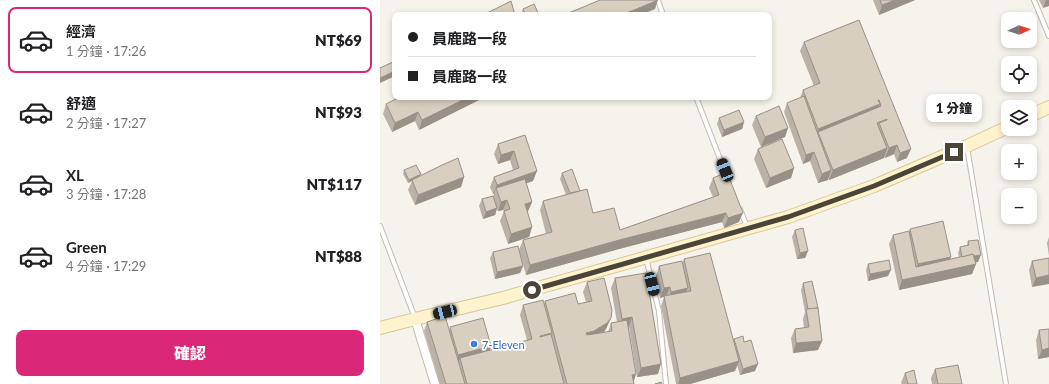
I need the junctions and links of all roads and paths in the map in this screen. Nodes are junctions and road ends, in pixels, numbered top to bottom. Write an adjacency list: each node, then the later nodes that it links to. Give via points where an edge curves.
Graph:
1 (658, 0): 3 (lane)
2 (1034, 0): 4 (lane)
3 (663, 12)
4 (1049, 36)
5 (697, 100): 10 (lane)
6 (1049, 107): 7 (main road)
7 (1037, 113)
8 (1001, 130): 9 (main road)
9 (967, 146): 13 (main road, via 874,186 788,217); 19 (lane)
10 (730, 184)
11 (739, 206): 13 (lane)
12 (380, 226): 15 (lane)
13 (748, 228): 14 (main road)
14 (645, 257): 15 (main road, via 503,298); 18 (lane, via 659,311)
15 (415, 319): 16 (main road); 17 (street)
16 (380, 328)
17 (435, 384)
18 (666, 384)
19 (1006, 384)

